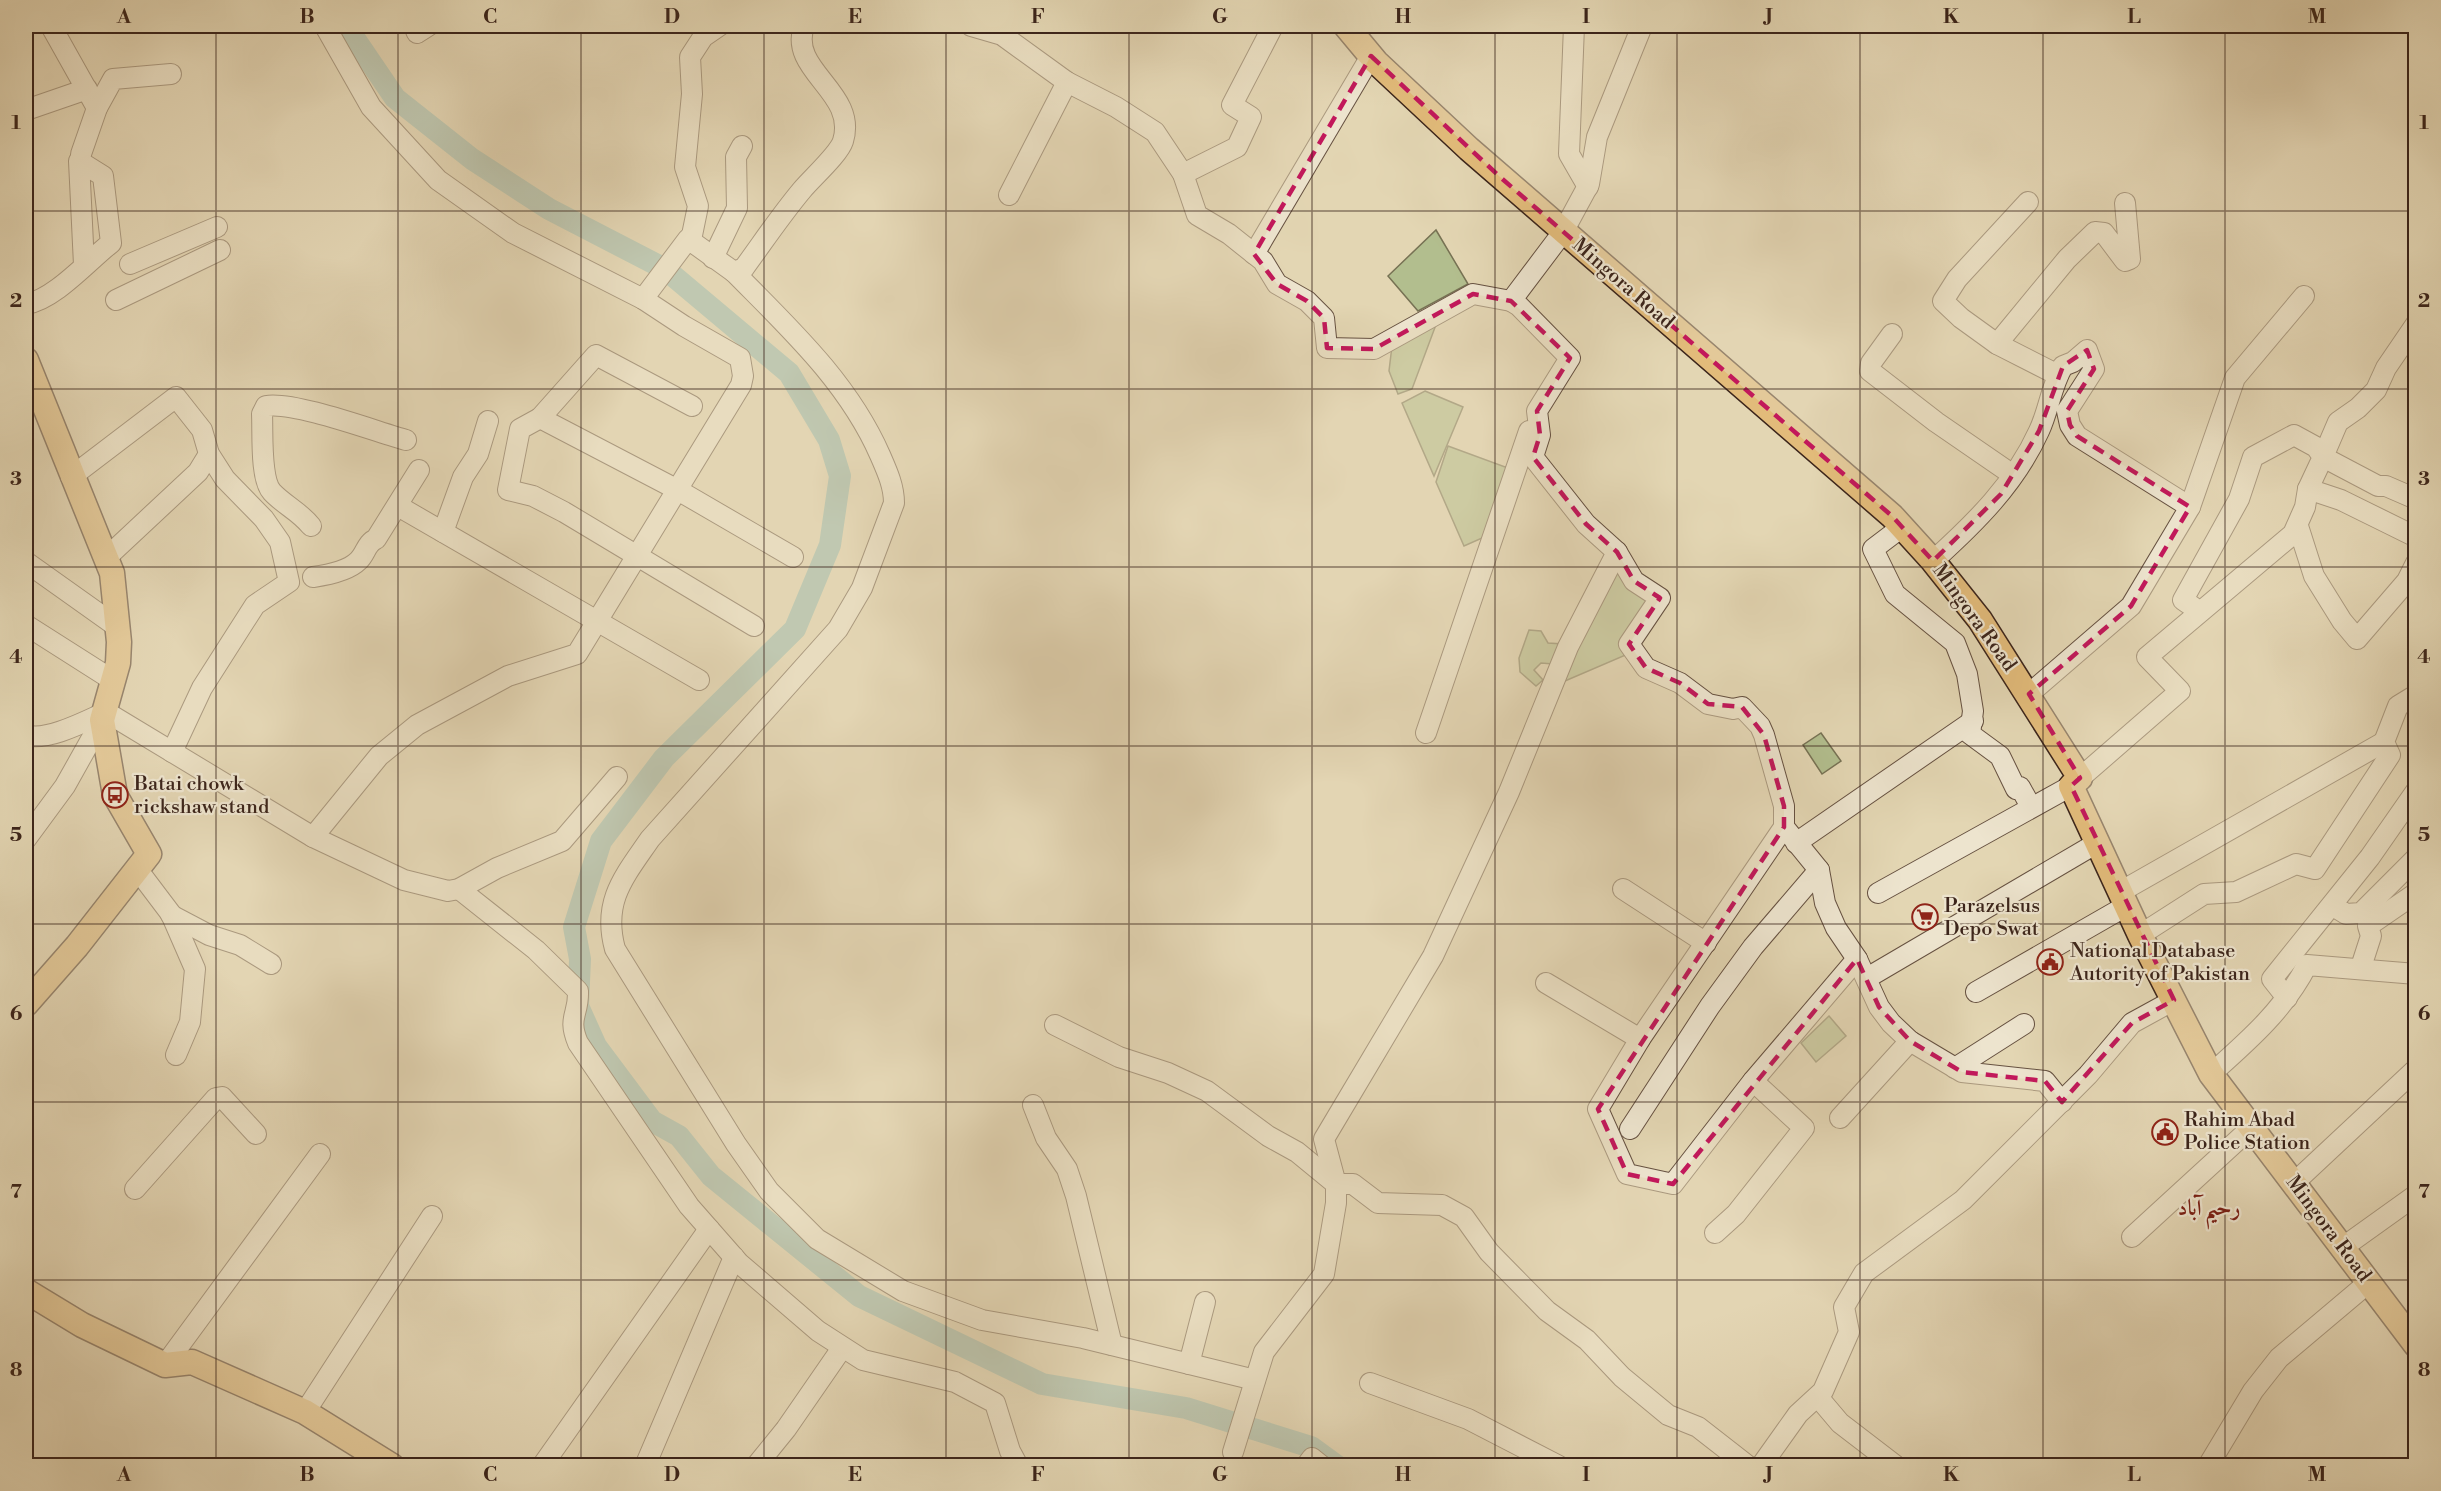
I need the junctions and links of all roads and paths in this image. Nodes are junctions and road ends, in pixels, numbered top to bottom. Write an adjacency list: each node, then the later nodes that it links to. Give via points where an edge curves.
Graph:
1 (51, 26): 15 (street)
2 (325, 26): 34 (street, via 371,107 438,180 513,233)
3 (414, 26): 4 (street, via 417,33)
4 (428, 26)
5 (719, 26): 27 (street, via 703,37 690,57 692,94 686,167 698,206)
6 (804, 26): 33 (street, via 800,37 807,62 840,104 846,124 843,143 801,191 744,268)
7 (971, 26): 14 (street, via 1002,35)
8 (1273, 26): 20 (street, via 1232,105 1251,117 1237,147)
9 (1346, 26): 12 (main road, Mingora Road)
10 (1574, 26): 21 (street, via 1569,154)
11 (1642, 26): 21 (street, via 1597,137)
12 (1371, 56): 26 (main road, Mingora Road, via 1468,149); 29 (street)
13 (171, 74): 16 (street, via 113,78)
14 (1067, 82): 20 (street, via 1155,132); 22 (street)
15 (87, 89): 16 (street); 17 (street)
16 (97, 108): 19 (street)
17 (26, 110)
18 (742, 146): 30 (street, via 736,157 737,208)
19 (81, 154)
20 (1183, 174): 29 (street, via 1197,215)
21 (1588, 187): 26 (street)
22 (1009, 195)
23 (2028, 202): 41 (street, via 1957,279 1942,301)
24 (2125, 203): 41 (street, via 2130,259 2125,261 2104,233 2095,232 2067,259)
25 (218, 227): 31 (street)
26 (1563, 231): 37 (street); 61 (main road, Mingora Road)
27 (687, 243): 30 (street); 34 (street)
28 (220, 250): 36 (street)
29 (1254, 254): 37 (street, via 1277,284 1307,301 1324,318 1327,348 1374,349 1473,294)
30 (713, 258): 33 (street)
31 (130, 264)
32 (84, 265): 38 (street, via 36,303)
33 (734, 272): 147 (street, via 821,363 866,422 894,490 894,503 862,588 838,629 650,839 627,873 610,910 615,949 736,1144 769,1191 817,1239 864,1270 938,1305 982,1320)
34 (647, 296): 54 (street, via 684,326 740,357 743,376)
35 (2304, 296): 58 (street, via 2235,378)
36 (116, 300)
37 (1511, 302): 45 (street, via 1570,358)
38 (26, 304)
39 (2415, 324): 50 (street, via 2376,390 2338,422)
40 (1892, 334): 52 (street, via 1871,363 1870,371)
41 (1997, 344): 43 (street)
42 (26, 360): 53 (main road)
43 (2058, 375): 52 (street, via 2039,431); 58 (street, via 2063,366 2087,350 2094,369 2067,411 2077,436)
44 (692, 406): 46 (street, via 596,355)
45 (1538, 411): 64 (street, via 1540,435 1533,457 1586,524); 83 (street)
46 (540, 417): 54 (street); 65 (street, via 520,429 508,490 543,501)
47 (488, 421): 62 (street, via 478,454 463,477)
48 (406, 440): 59 (street, via 298,408 266,406 262,414 265,476 271,491 299,511)
49 (209, 454): 53 (street, via 202,430 176,397); 67 (street, via 198,472); 86 (street, via 225,479 264,519 280,542 289,582 255,605 202,688)
50 (2323, 457): 55 (street); 56 (street, via 2378,486); 72 (street, via 2316,447 2294,435 2253,457 2239,499 2183,600)
51 (419, 470): 57 (street)
52 (2013, 475): 68 (street, via 2001,494)
53 (71, 477): 67 (main road)
54 (676, 489): 65 (street); 66 (street)
55 (2308, 489): 60 (street); 63 (street, via 2341,500)
56 (2415, 499)
57 (398, 506): 62 (street); 71 (street, via 358,561)
58 (2190, 507): 79 (street, via 2131,606)
59 (311, 526)
60 (2298, 526): 70 (street, via 2314,576 2357,639 2407,581); 72 (street)
61 (1902, 527): 68 (main road, Mingora Road); 82 (street, via 1874,549 1895,594 1955,643 1967,674)
62 (443, 532): 73 (street)
63 (2415, 537)
64 (1617, 552): 91 (street, via 1634,581 1660,598 1629,644 1646,668 1680,683 1708,704 1742,707 1760,726 1784,806); 135 (street, via 1568,647 1509,792 1433,956 1324,1139)
65 (635, 557): 73 (street); 76 (street)
66 (793, 557)
67 (106, 558): 75 (main road)
68 (1933, 561): 79 (main road, Mingora Road, via 1980,620)
69 (26, 562): 75 (street)
70 (2415, 563)
71 (313, 578)
72 (2199, 611): 88 (street, via 2147,657 2180,691)
73 (597, 621): 77 (street); 92 (street, via 571,658 508,676 417,725 379,756)
74 (26, 626): 78 (street)
75 (116, 626): 78 (main road, via 119,642)
76 (754, 626)
77 (699, 680)
78 (114, 681): 81 (main road)
79 (2029, 694): 88 (main road, Mingora Road)
80 (2415, 695): 85 (street, via 2398,706)
81 (104, 716): 84 (street, via 33,738); 86 (street); 93 (street, via 65,786); 97 (main road, via 115,795 149,854)
82 (1973, 720): 90 (street, via 1970,734 2000,756 2016,789 2020,787); 94 (street)
83 (1426, 733)
84 (26, 735)
85 (2384, 742): 103 (street); 106 (street, via 2390,755 2315,868 2296,864 2236,892 2205,894)
86 (172, 752): 92 (street)
87 (616, 777): 99 (street, via 561,841)
88 (2075, 782): 90 (street); 95 (main road, Mingora Road)
89 (2415, 791): 104 (street)
90 (2031, 807): 101 (street)
91 (1784, 827): 94 (street); 107 (street)
92 (313, 837): 99 (street, via 404,880 437,889)
93 (26, 839)
94 (1796, 843): 98 (street)
95 (2097, 843): 103 (main road, Mingora Road); 112 (street)
96 (2415, 858): 104 (street, via 2361,913 2346,915)
97 (137, 869): 105 (street); 117 (main road)
98 (1820, 870): 108 (street, via 1825,903); 131 (street, via 1753,948 1710,1006)
99 (459, 889): 139 (street, via 536,950 578,991 578,1006 572,1018 578,1042 689,1206)
100 (1623, 889): 107 (street)
101 (1878, 893)
102 (2415, 893): 110 (street, via 2368,926 2372,936)
103 (2123, 899): 106 (main road, Mingora Road); 114 (street)
104 (2333, 906): 115 (street, via 2272,979)
105 (171, 915): 109 (street, via 208,935 240,945); 122 (street, via 195,969 190,1022)
106 (2140, 935): 116 (main road, Mingora Road)
107 (1706, 943): 120 (street)
108 (1857, 959): 112 (street); 126 (street)
109 (271, 964)
110 (2361, 968): 111 (street); 115 (street, via 2307,965)
111 (2415, 974)
112 (1867, 978): 121 (street, via 1879,1007)
113 (1546, 983): 120 (street)
114 (1976, 992)
115 (2287, 998): 125 (street, via 2257,1034)
116 (2174, 1000): 125 (main road, Mingora Road); 127 (street, via 2132,1023)
117 (26, 1004)
118 (2024, 1024): 123 (street)
119 (1055, 1025): 135 (street, via 1119,1057 1207,1091 1268,1136 1297,1152)
120 (1640, 1039): 126 (street, via 1598,1109 1627,1174 1673,1184)
121 (1911, 1041): 123 (street); 129 (street)
122 (176, 1055)
123 (1955, 1068): 127 (street, via 2044,1081)
124 (2415, 1069): 134 (street)
125 (2211, 1074): 130 (main road, Mingora Road)
126 (1753, 1081): 140 (street, via 1804,1128 1736,1214)
127 (2062, 1102): 154 (street, via 1963,1200 1864,1273 1844,1307 1849,1332)
128 (1033, 1105): 147 (street, via 1046,1138 1067,1169 1076,1196)
129 (1840, 1118)
130 (2252, 1127): 134 (main road, Mingora Road); 141 (street)
131 (1630, 1129)
132 (256, 1134): 136 (street, via 222,1097 216,1098)
133 (320, 1154): 151 (street)
134 (2294, 1183): 142 (main road, Mingora Road)
135 (1336, 1184): 153 (street, via 1324,1274 1264,1352); 165 (street, via 1353,1184 1378,1203 1442,1205 1464,1217 1489,1252 1546,1311 1587,1340 1622,1377 1668,1415 1698,1427)
136 (135, 1189)
137 (2415, 1195): 142 (street)
138 (432, 1216): 155 (street)
139 (709, 1229): 143 (street); 158 (street)
140 (1715, 1233)
141 (2132, 1237)
142 (2342, 1248): 144 (main road, Mingora Road)
143 (734, 1257): 149 (street); 159 (street)
144 (2368, 1283): 148 (main road, Mingora Road); 168 (street, via 2279,1358 2253,1391)
145 (26, 1291): 151 (main road, via 82,1325)
146 (1205, 1302): 150 (street)
147 (1112, 1345): 150 (street)
148 (2415, 1345)
149 (842, 1348): 160 (street); 161 (street, via 863,1360 955,1382 995,1402)
150 (1189, 1364): 153 (street)
151 (165, 1365): 155 (main road, via 192,1362)
152 (1370, 1383): 164 (street, via 1468,1419)
153 (1254, 1385): 156 (street)
154 (1818, 1397): 166 (street, via 1797,1414); 167 (street, via 1840,1423)
155 (305, 1412): 157 (main road)
156 (1232, 1457)
157 (392, 1466)
158 (542, 1466)
159 (645, 1466)
160 (756, 1466)
161 (1018, 1466)
162 (1306, 1466): 163 (street, via 1312,1458)
163 (1322, 1466)
164 (1559, 1466)
165 (1748, 1466)
166 (1761, 1466)
167 (1896, 1466)
168 (2208, 1466)

